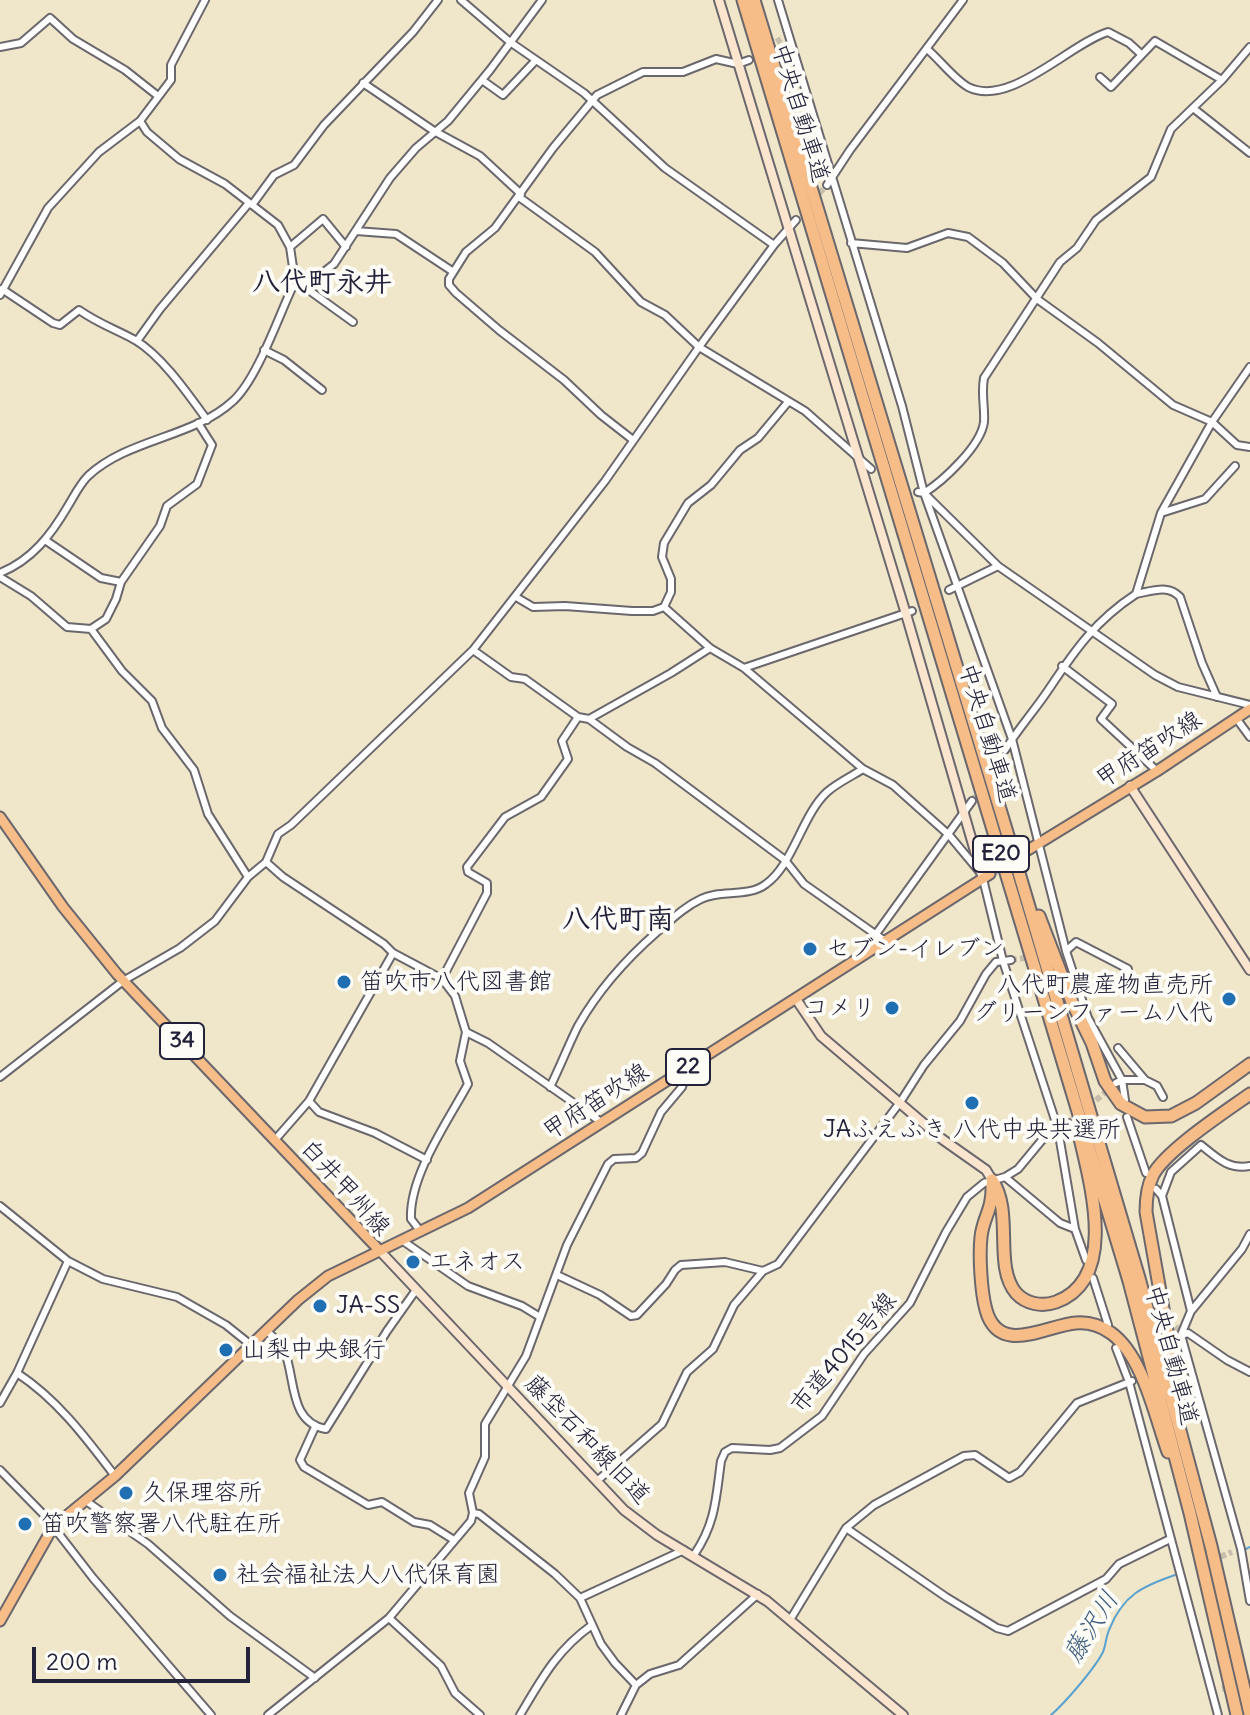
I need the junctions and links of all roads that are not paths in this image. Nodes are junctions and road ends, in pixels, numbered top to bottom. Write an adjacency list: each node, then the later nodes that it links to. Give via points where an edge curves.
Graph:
1 (205, 0): 24 (street, via 171,65 171,80)
2 (438, 0): 23 (street)
3 (461, 0): 12 (street)
4 (542, 0): 12 (street)
5 (719, 0): 19 (street)
6 (743, 0): 99 (highway, 中央自動車道 / E20)
7 (754, 0): 90 (highway, 中央自動車道 / E20)
8 (778, 0): 10 (street)
9 (963, 0): 15 (street)
10 (789, 35): 11 (street); 30 (street)
11 (781, 39)
12 (510, 42): 17 (street); 21 (street)
13 (0, 47): 24 (street, via 21,43 50,18)
14 (1250, 47): 22 (street)
15 (927, 49): 16 (street, via 966,86 985,93 1006,89 1108,32); 30 (street)
16 (1141, 54): 20 (street, via 1111,87); 22 (street, via 1155,41)
17 (536, 60): 21 (street, via 503,95); 25 (street)
18 (749, 60): 19 (street)
19 (738, 64): 25 (street, via 716,59 683,72 643,72); 34 (street)
20 (1100, 77)
21 (482, 80): 28 (street)
22 (1222, 80): 26 (street)
23 (363, 83): 28 (street); 32 (street, via 294,165 274,175)
24 (158, 96): 27 (street)
25 (593, 101): 31 (street); 37 (street, via 665,168)
26 (1193, 108): 29 (street); 43 (street, via 1171,129 1151,177 1096,220)
27 (140, 121): 32 (street, via 179,159); 42 (street, via 99,152 48,208)
28 (434, 131): 31 (street, via 480,156); 35 (street, via 390,178)
29 (1250, 153)
30 (829, 182): 36 (street)
31 (520, 196): 40 (street); 46 (street, via 595,252 641,302 665,315)
32 (251, 204): 38 (street, via 278,225); 45 (street)
33 (796, 220): 34 (street)
34 (789, 230): 37 (street); 56 (street)
35 (356, 231): 39 (street); 40 (street, via 396,234)
36 (851, 243): 43 (street, via 907,248 937,236 968,237 1003,263); 59 (street, via 902,406)
37 (774, 245): 46 (street)
38 (290, 247): 39 (street, via 323,219); 41 (street)
39 (346, 247): 41 (street, via 320,275)
40 (452, 271): 54 (street, via 449,285 456,293)
41 (299, 283): 44 (street); 47 (street)
42 (2, 288): 45 (street, via 53,323 60,325 79,310)
43 (1037, 299): 52 (street, via 1173,405); 59 (street, via 984,378 984,424 977,440 943,481)
44 (353, 322)
45 (137, 341): 51 (street, via 177,378)
46 (699, 347): 50 (street); 54 (street)
47 (264, 350): 49 (street); 51 (street, via 234,400)
48 (1250, 367): 52 (street)
49 (322, 390)
50 (788, 402): 56 (street); 68 (street, via 758,438 688,503 664,543 671,592)
51 (207, 420): 53 (street)
52 (1212, 422): 55 (street, via 1237,445); 60 (street)
53 (198, 423): 61 (street, via 143,444 89,476); 64 (street, via 212,445 203,473 197,484 167,506 160,526)
54 (633, 440): 67 (street)
55 (1250, 447)
56 (860, 461): 58 (street); 69 (street)
57 (1235, 466): 60 (street, via 1205,499)
58 (871, 469)
59 (921, 492): 62 (street); 65 (street)
60 (1161, 513): 66 (street)
61 (45, 540): 63 (street); 64 (street, via 101,578)
62 (998, 566): 65 (street); 71 (street)
63 (0, 575): 70 (street, via 67,627)
64 (121, 582): 70 (street, via 106,619)
65 (952, 588): 82 (street)
66 (1136, 594): 71 (street); 76 (street, via 1163,588 1180,597)
67 (516, 597): 68 (street, via 533,607); 73 (street)
68 (664, 607): 72 (street)
69 (909, 612): 75 (street); 88 (street)
70 (91, 629): 97 (street, via 152,701 162,728 194,770 208,814)
71 (1092, 629): 74 (street); 76 (street, via 1155,675)
72 (710, 648): 75 (street); 80 (street)
73 (473, 650): 78 (street, via 511,677 542,689); 95 (street, via 278,834)
74 (1062, 666): 82 (street); 85 (street, via 1112,704 1101,719)
75 (744, 668): 84 (street)
76 (1217, 697): 77 (street)
77 (1250, 707): 79 (main road, 甲府笛吹線)
78 (578, 717): 80 (street); 105 (street, via 562,741 568,759 563,768 541,797 505,817 467,867 487,883 487,893)
79 (1236, 718): 81 (street); 85 (main road, 甲府笛吹線)
80 (589, 719): 94 (street)
81 (1250, 737)
82 (1012, 739): 83 (street); 92 (street)
83 (1005, 750)
84 (863, 769): 91 (street, via 893,785); 94 (street, via 827,793)
85 (1157, 771): 86 (main road, 甲府笛吹線)
86 (1130, 786): 92 (main road, 甲府笛吹線); 103 (street)
87 (972, 801): 88 (street)
88 (964, 813): 91 (street); 96 (street)
89 (0, 817): 106 (main road, 白井甲州線 / 34)
90 (1006, 829): 110 (highway, via 1105,1081 1121,1104 1145,1117 1171,1116); 168 (highway, 中央自動車道 / E20, via 1147,1307)
91 (949, 835): 96 (street); 98 (street)
92 (1038, 844): 93 (main road, 甲府笛吹線); 100 (street)
93 (1028, 850)
94 (785, 860): 98 (street, via 804,884); 115 (street, via 766,885 698,900 619,967 577,1028)
95 (266, 862): 97 (street); 101 (street)
96 (985, 875): 98 (main road, 甲府笛吹線 / 22); 102 (street)
97 (248, 877): 106 (street, via 215,921)
98 (881, 938): 107 (main road, 甲府笛吹線 / 22)
99 (1029, 950): 129 (highway, via 1080,1138 1094,1217 1092,1266 1066,1297 1033,1304 1013,1290); 163 (highway, 中央自動車道 / E20, via 1129,1281)
100 (1064, 951): 104 (street, via 1076,942 1118,962); 114 (street)
101 (393, 953): 105 (street); 119 (street)
102 (1007, 960): 120 (street, via 996,962 986,974 960,1021); 124 (street)
103 (1250, 970)
104 (1129, 977)
105 (442, 979): 108 (street, via 455,996)
106 (123, 981): 112 (street); 125 (main road, 白井甲州線 / 34)
107 (796, 999): 111 (main road, 甲府笛吹線 / 22); 120 (street, via 821,1036)
108 (466, 1032): 115 (street); 126 (street, via 460,1061 468,1084)
109 (1118, 1048): 113 (street)
110 (1250, 1064)
111 (688, 1067): 122 (main road, 甲府笛吹線 / 22); 141 (street, via 682,1087 661,1112 642,1153 608,1164)
112 (0, 1077)
113 (1145, 1080): 114 (street); 117 (street)
114 (1119, 1082): 118 (street)
115 (550, 1087): 122 (street)
116 (1250, 1094): 168 (highway, via 1165,1159 1152,1176 1146,1200 1180,1406)
117 (1163, 1097)
118 (1125, 1100)
119 (309, 1101): 125 (street); 126 (street, via 319,1112)
120 (901, 1101): 129 (street); 140 (street, via 778,1264)
121 (1127, 1117): 128 (street)
122 (601, 1122): 134 (main road, 甲府笛吹線 / 22, via 468,1208)
123 (1068, 1123): 124 (street)
124 (1058, 1129): 129 (street, via 1018,1169); 133 (street)
125 (274, 1141): 137 (main road, 白井甲州線 / 34)
126 (427, 1160): 134 (street, via 410,1210)
127 (1250, 1166): 131 (street, via 1228,1165 1201,1145 1171,1172)
128 (1146, 1173)
129 (998, 1179): 133 (street); 163 (highway, via 981,1242 989,1319 1012,1335 1087,1324 1119,1340 1142,1379); 172 (street, 市道4015号線, via 967,1197 910,1303 864,1354 822,1416 780,1448 725,1452 714,1518)
130 (1156, 1189): 131 (street)
131 (1162, 1196): 144 (street)
132 (0, 1206): 139 (street)
133 (1075, 1229): 138 (street)
134 (421, 1232): 136 (main road, 甲府笛吹線 / 22)
135 (1250, 1234): 144 (street)
136 (403, 1241): 137 (main road, 甲府笛吹線 / 22); 145 (street, via 468,1286)
137 (380, 1251): 143 (street, 藤垈石和線旧道); 148 (main road, 白井甲州線, via 328,1276)
138 (1086, 1260)
139 (68, 1261): 150 (street, via 103,1279 177,1297); 153 (street)
140 (763, 1271): 141 (street, via 725,1262 681,1265 631,1316); 160 (street, via 734,1305 713,1349 687,1372 662,1424)
141 (557, 1275): 145 (street)
142 (1093, 1278): 146 (street)
143 (416, 1290): 155 (street, 藤垈石和線旧道); 157 (street, via 330,1426)
144 (1191, 1311): 147 (street); 149 (street)
145 (540, 1317): 155 (street, via 526,1356)
146 (1108, 1325)
147 (1180, 1326)
148 (267, 1331): 150 (main road, 白井甲州線); 157 (street, via 284,1349 293,1398)
149 (1181, 1335): 152 (street, via 1188,1333); 169 (street)
150 (251, 1345): 159 (main road, 白井甲州線)
151 (1116, 1348): 154 (street)
152 (1250, 1372)
153 (17, 1373): 156 (street); 159 (street, via 75,1424)
154 (1131, 1382): 165 (street, via 1077,1403 1020,1472 1009,1478 975,1455 964,1456 874,1505); 166 (street)
155 (506, 1386): 160 (street, 藤垈石和線旧道); 162 (street, via 485,1424 485,1457 469,1493)
156 (0, 1403)
157 (315, 1427): 167 (street, via 300,1460 304,1467 368,1505 382,1502)
158 (0, 1470): 164 (street)
159 (115, 1476): 161 (main road, 白井甲州線)
160 (597, 1481): 170 (street, 藤垈石和線旧道, via 636,1521)
161 (86, 1501): 164 (main road, 白井甲州線); 182 (street)
162 (473, 1513): 167 (street); 176 (street)
163 (1190, 1513): 194 (highway, 中央自動車道 / E20)
164 (53, 1527): 180 (main road, 白井甲州線); 187 (street)
165 (846, 1528): 166 (street, via 946,1597 1008,1631); 179 (street)
166 (1170, 1539): 174 (street)
167 (454, 1540): 178 (street)
168 (1211, 1546): 186 (highway, 中央自動車道 / E20)
169 (1241, 1549): 171 (street); 177 (street)
170 (684, 1550): 172 (street, 藤垈石和線旧道); 176 (street)
171 (1232, 1552)
172 (694, 1555): 175 (street, 藤垈石和線旧道)
173 (1190, 1568): 174 (street)
174 (1179, 1571): 185 (street)
175 (758, 1594): 179 (street, 藤垈石和線旧道); 183 (street, via 679,1665 650,1674)
176 (580, 1598): 181 (street)
177 (1250, 1601)
178 (389, 1618): 182 (street); 189 (street, via 441,1666 455,1693)
179 (790, 1620): 192 (street, 藤垈石和線旧道)
180 (0, 1621)
181 (592, 1625): 183 (street); 190 (street, via 561,1651)
182 (315, 1678): 188 (street)
183 (636, 1685): 191 (street)
184 (1222, 1689): 185 (street)
185 (1213, 1692): 193 (street)
186 (1250, 1714)
187 (211, 1715)
188 (268, 1715)
189 (480, 1715)
190 (520, 1715)
191 (621, 1715)
192 (902, 1715)
193 (1218, 1715)
194 (1237, 1715)

